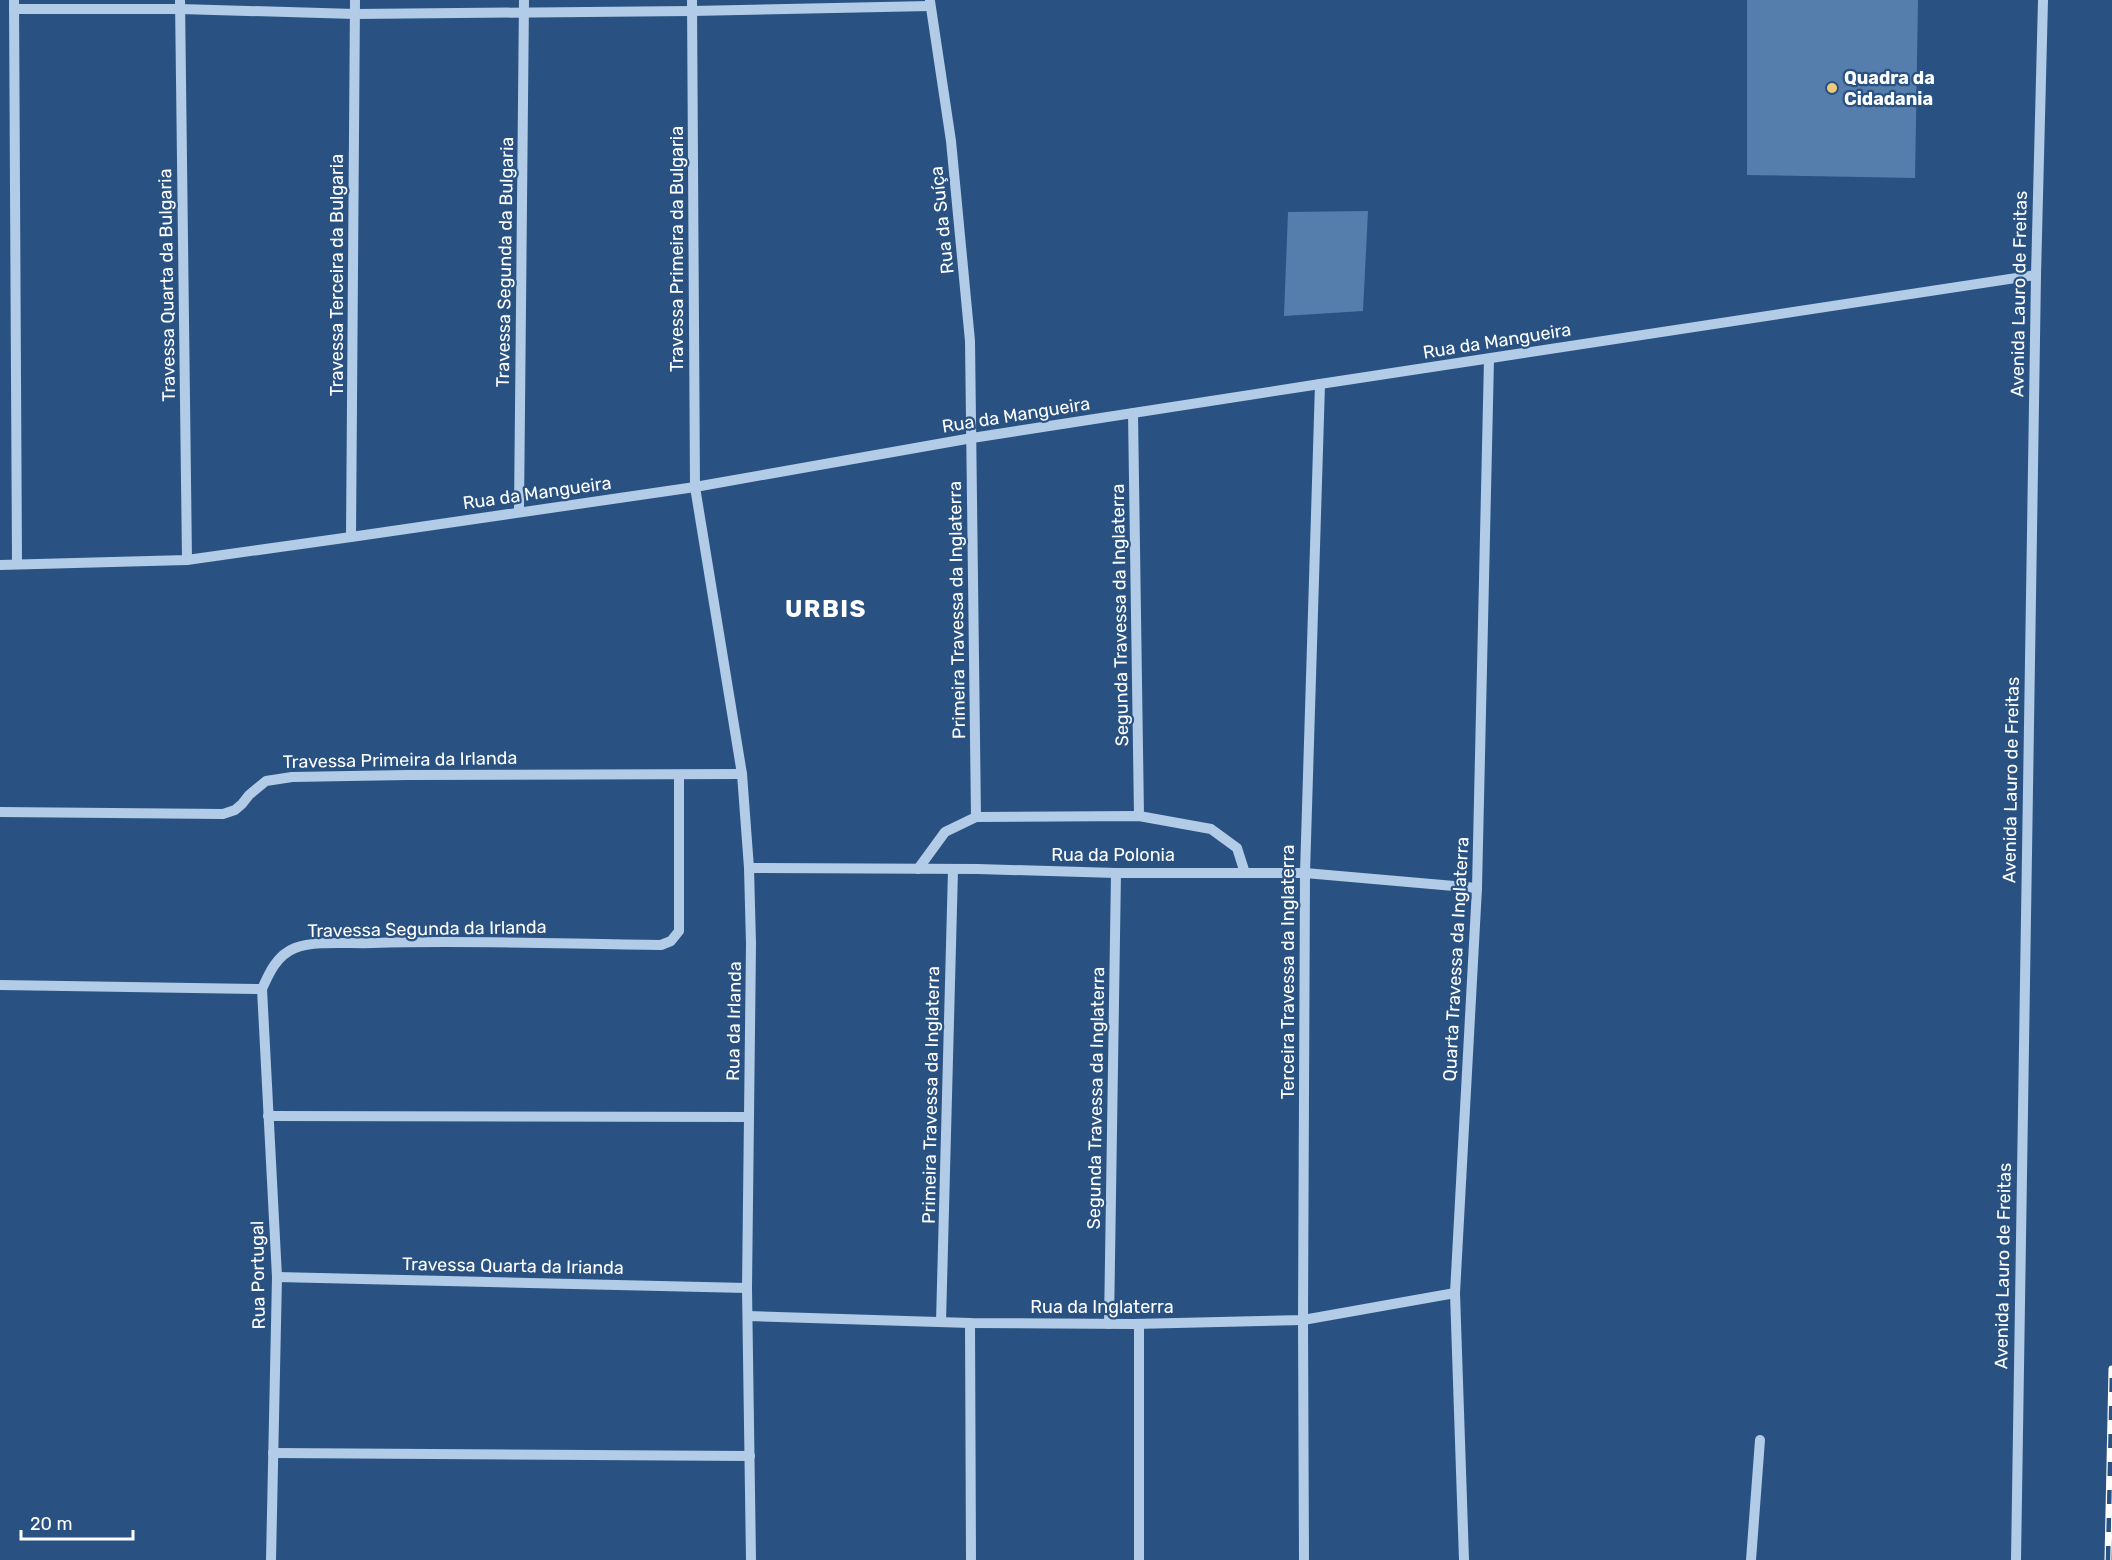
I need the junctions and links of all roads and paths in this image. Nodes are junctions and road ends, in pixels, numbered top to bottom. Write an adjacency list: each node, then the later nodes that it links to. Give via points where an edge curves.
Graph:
1 (355, 0): 9 (street, Travessa Terceira da Bulgaria)
2 (524, 0): 8 (street, Travessa Segunda da Bulgaria)
3 (2043, 0): 10 (street, Avenida Lauro de Freitas)
4 (930, 3): 7 (street); 14 (street, Rua da Suíça, via 951,141 966,292)
5 (14, 4): 6 (street); 19 (street)
6 (180, 4): 9 (street); 18 (street, Travessa Quarta da Bulgaria)
7 (692, 5): 8 (street); 15 (street, Travessa Primeira da Bulgaria)
8 (524, 12): 9 (street); 16 (street, Travessa Segunda da Bulgaria)
9 (355, 14): 17 (street, Travessa Terceira da Bulgaria)
10 (2036, 275): 11 (street, Rua da Mangueira); 56 (street, Avenida Lauro de Freitas)
11 (1489, 359): 12 (street, Rua da Mangueira); 32 (street, Quarta Travessa da Inglaterra)
12 (1320, 384): 13 (street, Rua da Mangueira); 31 (street, Terceira Travessa da Inglaterra)
13 (1133, 413): 14 (street, Rua da Mangueira); 24 (street, Segunda Travessa da Inglaterra)
14 (972, 438): 15 (street, Rua da Mangueira); 25 (street, Primeira Travessa da Inglaterra)
15 (695, 487): 16 (street, Rua da Mangueira); 21 (street, Rua da Irlanda)
16 (519, 511): 17 (street, Rua da Mangueira)
17 (351, 537): 18 (street, Rua da Mangueira)
18 (187, 561): 19 (street, Rua da Mangueira)
19 (17, 564): 20 (street, Rua da Mangueira)
20 (0, 565)
21 (742, 774): 22 (street, Travessa Primeira da Irlanda); 26 (street, Rua da Irlanda)
22 (679, 775): 23 (street, Travessa Primeira da Irlanda, via 292,777 266,781 235,810 223,814); 34 (street, Travessa Segunda da Irlanda, via 679,932 671,941 661,945 396,942 310,945 281,956)
23 (0, 812)
24 (1139, 816): 25 (street); 30 (street, via 1211,829 1237,848)
25 (976, 818): 27 (street, via 945,832)
26 (749, 868): 27 (street, Rua da Polonia); 36 (street, Rua da Irlanda)
27 (918, 869): 28 (street, Rua da Polonia)
28 (953, 870): 29 (street, Rua da Polonia); 42 (street, Primeira Travessa da Inglaterra)
29 (1116, 873): 30 (street, Rua da Polonia); 44 (street, Segunda Travessa da Inglaterra)
30 (1245, 873): 31 (street, Rua da Polonia)
31 (1305, 873): 32 (street, Rua da Polonia); 41 (street, Terceira Travessa da Inglaterra)
32 (1477, 888): 39 (street, Quarta Travessa da Inglaterra)
33 (0, 985): 34 (street)
34 (262, 989): 35 (street, Rua Portugal)
35 (268, 1116): 36 (street); 37 (street, Rua Portugal)
36 (749, 1117): 38 (street, Rua da Irlanda)
37 (278, 1277): 38 (street, Travessa Quarta da Irianda); 47 (street, Rua Portugal)
38 (747, 1288): 40 (street, Rua da Irlanda)
39 (1455, 1293): 41 (street, Rua da Inglaterra); 54 (street, Quarta Travessa da Inglaterra)
40 (748, 1316): 42 (street, Rua da Inglaterra); 48 (street, Rua da Irlanda)
41 (1303, 1320): 45 (street, Rua da Inglaterra); 53 (street, Terceira Travessa da Inglaterra)
42 (941, 1322): 43 (street, Rua da Inglaterra)
43 (970, 1323): 44 (street, Rua da Inglaterra); 51 (street)
44 (1109, 1324): 45 (street, Rua da Inglaterra)
45 (1139, 1324): 52 (street)
46 (1760, 1440): 55 (street)
47 (273, 1453): 48 (street); 49 (street, Rua Portugal)
48 (750, 1456): 50 (street, Rua da Irlanda)
49 (271, 1560)
50 (751, 1560)
51 (971, 1560)
52 (1139, 1560)
53 (1304, 1560)
54 (1464, 1560)
55 (1751, 1560)
56 (2016, 1560)

